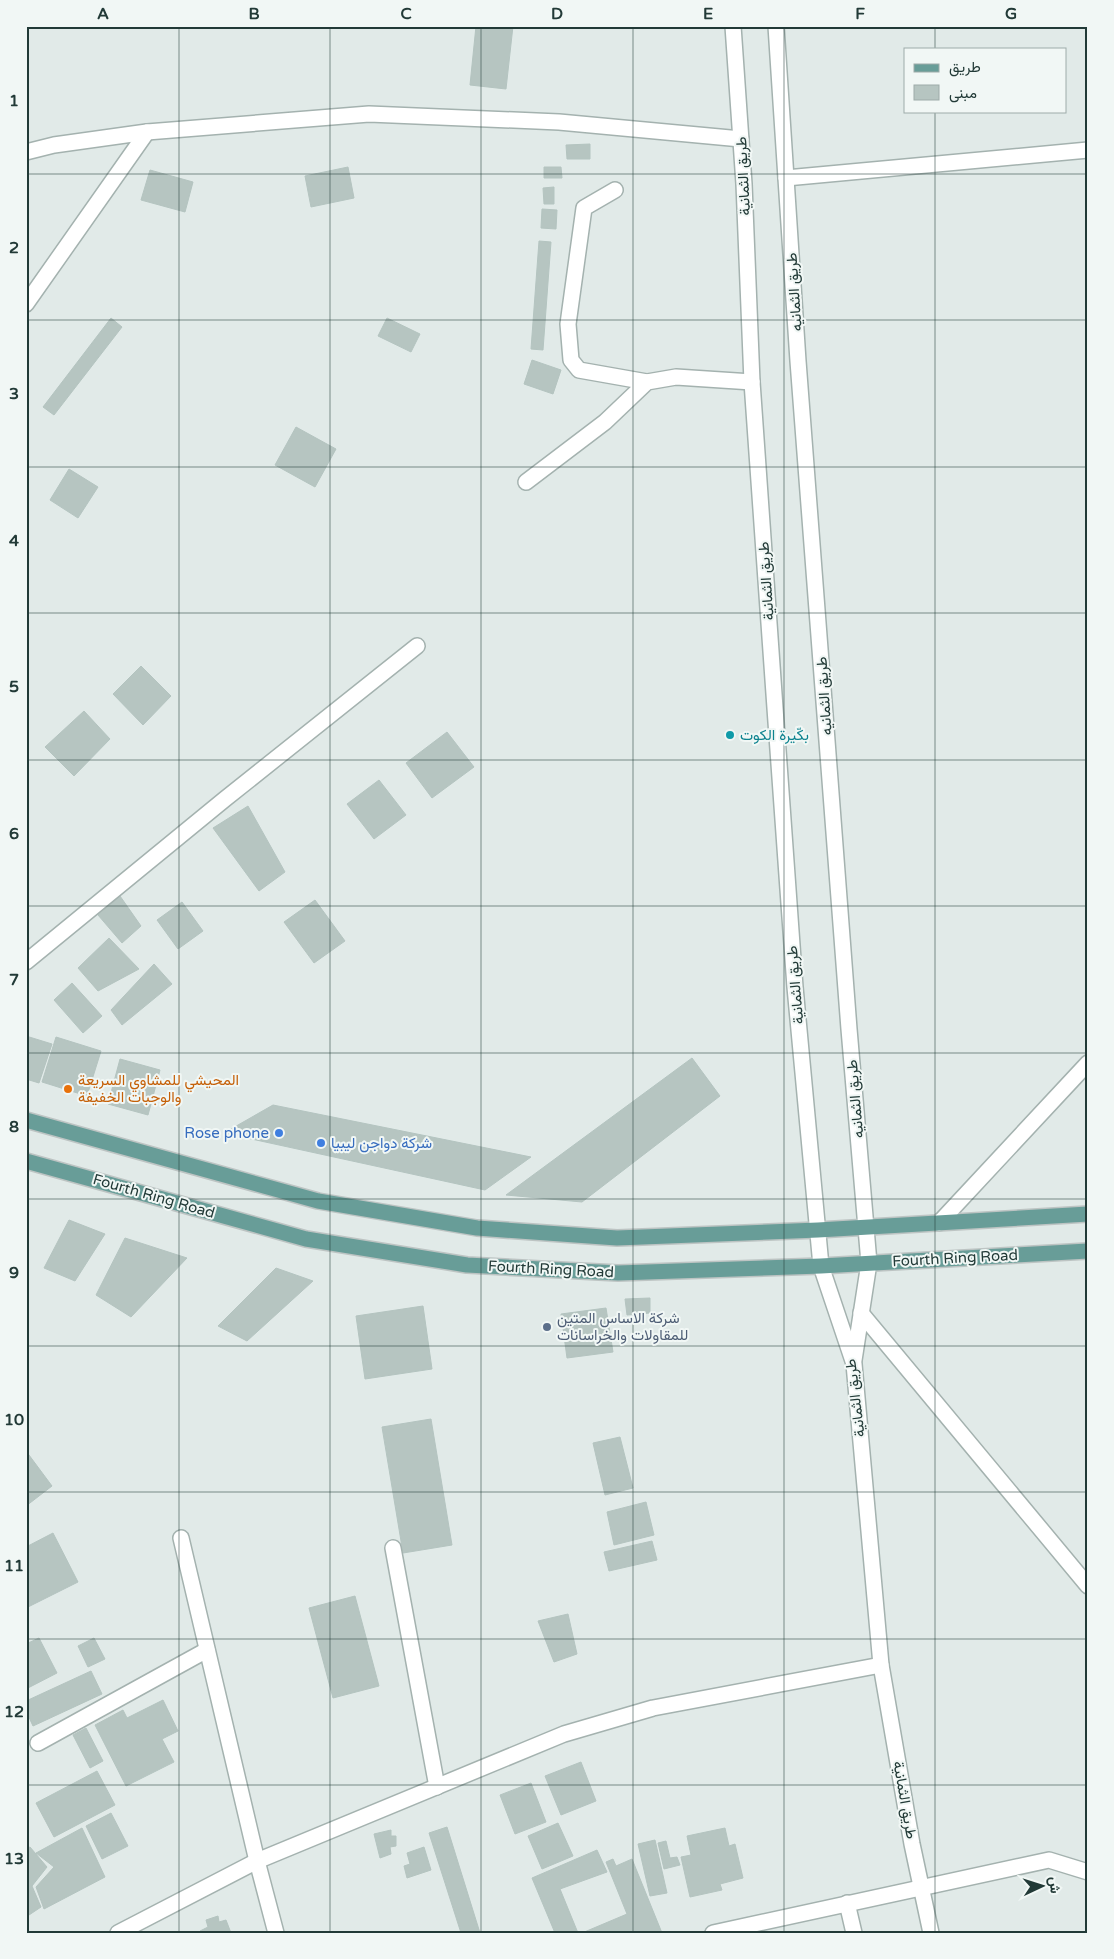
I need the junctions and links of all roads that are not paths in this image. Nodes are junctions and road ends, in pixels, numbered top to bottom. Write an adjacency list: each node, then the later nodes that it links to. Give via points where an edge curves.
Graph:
1 (733, 26): 4 (street, طريق الثمانية)
2 (776, 26): 7 (street, طريق الثمانيه)
3 (147, 132): 4 (street, via 369,114 559,122); 6 (street); 9 (street)
4 (741, 139): 11 (street, طريق الثمانية)
5 (1088, 150): 7 (street)
6 (26, 152)
7 (786, 178): 20 (street, طريق الثمانيه)
8 (614, 190): 10 (street, via 584,208 568,324 571,360 579,370)
9 (26, 304)
10 (647, 382): 11 (street, via 676,377); 12 (street, via 605,422)
11 (752, 382): 21 (street, طريق الثمانية, via 795,987)
12 (526, 482)
13 (418, 646): 14 (street)
14 (26, 962)
15 (1088, 1063): 19 (street)
16 (27, 1123): 21 (main road, via 318,1201 477,1228 617,1238)
17 (26, 1161): 24 (main road, Fourth Ring Road, via 306,1239 467,1265 618,1273)
18 (1088, 1214): 19 (main road)
19 (939, 1223): 20 (main road)
20 (866, 1227): 21 (main road); 23 (street, طريق الثمانيه)
21 (818, 1230): 24 (street, طريق الثمانية)
22 (1088, 1252): 23 (main road, Fourth Ring Road)
23 (869, 1263): 24 (main road, Fourth Ring Road); 25 (street, طريق الثمانيه)
24 (821, 1266): 26 (street, طريق الثمانية)
25 (861, 1313): 26 (street, طريق الثمانيه); 29 (street)
26 (854, 1364): 31 (street, طريق الثمانية)
27 (181, 1538): 30 (street)
28 (393, 1548): 33 (street)
29 (1088, 1586)
30 (207, 1650): 32 (street); 34 (street)
31 (881, 1665): 33 (street, via 652,1708 564,1734); 36 (street, طريق الثمانية)
32 (38, 1742)
33 (436, 1786): 34 (street)
34 (257, 1861): 38 (street); 39 (street)
35 (1087, 1870): 36 (street, via 1049,1860)
36 (921, 1887): 37 (street); 42 (street, طريق الثمانية)
37 (846, 1903): 40 (street); 41 (street)
38 (118, 1933)
39 (276, 1933)
40 (713, 1933)
41 (854, 1933)
42 (931, 1933)

